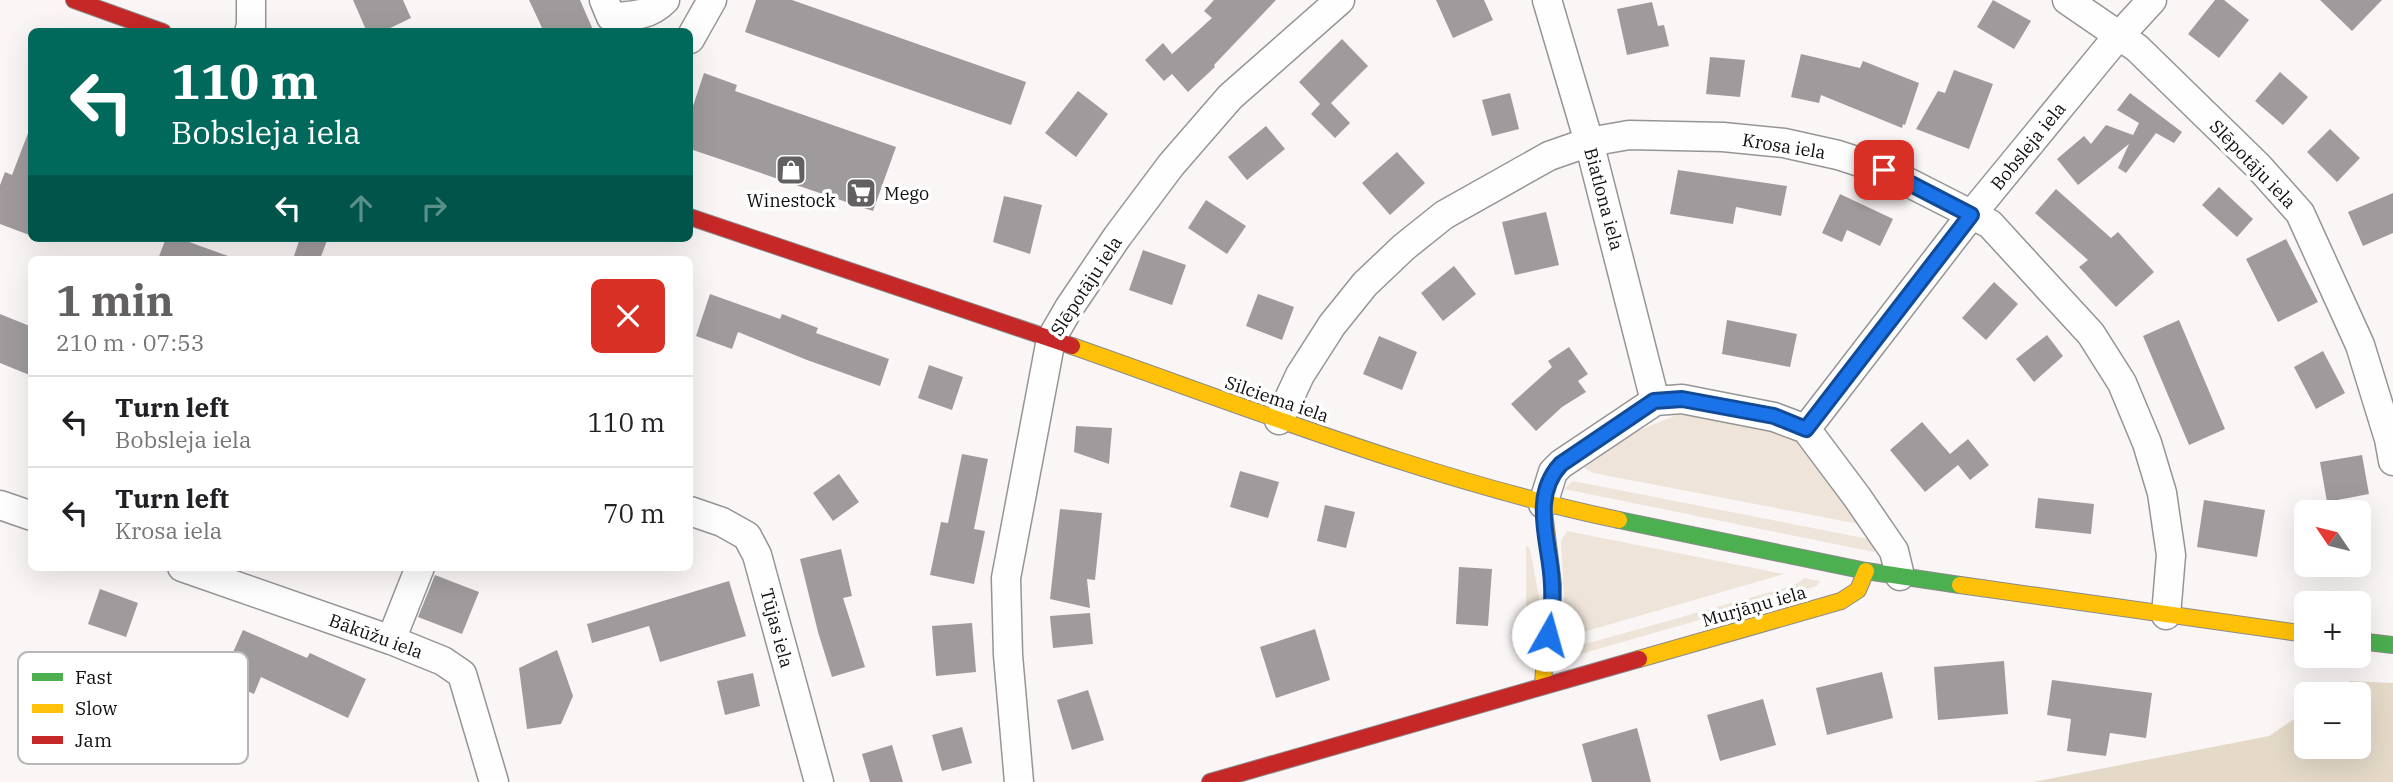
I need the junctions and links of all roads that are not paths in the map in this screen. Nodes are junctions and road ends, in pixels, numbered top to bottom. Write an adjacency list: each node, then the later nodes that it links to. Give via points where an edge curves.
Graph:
1 (74, 0): 11 (street)
2 (604, 0): 3 (street, via 611,17 640,16)
3 (665, 0)
4 (678, 0): 10 (street)
5 (1340, 0): 17 (street, Slēpotāju iela, via 1230,97 1171,165 1088,279)
6 (1546, 0): 14 (street, Biatlona iela)
7 (2067, 0): 13 (street, Slēpotāju iela)
8 (2152, 0): 13 (street, Bobsleja iela)
9 (254, 1): 12 (street)
10 (702, 18)
11 (152, 28)
12 (250, 28)
13 (2121, 36): 15 (street, Bobsleja iela); 21 (street, Slēpotāju iela, via 2258,166 2300,214 2360,345)
14 (1589, 142): 15 (street, Krosa iela, via 1629,135 1783,143 1884,170); 18 (street, Biatlona iela); 19 (street, Krosa iela, via 1537,162 1444,215 1404,247 1364,284 1332,325 1300,375)
15 (1971, 215): 20 (street, Bobsleja iela); 30 (street, Krosa iela, via 1990,224 2042,278 2091,334 2122,383 2162,493 2171,555)
16 (693, 218): 17 (street, Silciema iela)
17 (1051, 339): 19 (street, Silciema iela); 38 (street, Slēpotāju iela, via 1006,578)
18 (1654, 401): 20 (street, via 1682,399 1774,416); 22 (street, via 1561,464 1553,472)
19 (1279, 420): 22 (street, Silciema iela)
20 (1806, 429): 29 (street, via 1894,551)
21 (2393, 461)
22 (1543, 504): 26 (street, Silciema iela); 35 (street, via 1552,584)
23 (0, 505): 25 (street)
24 (693, 512): 37 (street, Tūjas iela, via 747,536 757,555)
25 (28, 515)
26 (1866, 570): 29 (street); 35 (street, Murjāņu iela, via 1858,590 1840,601)
27 (193, 571): 32 (street, Bākūžu iela)
28 (418, 571): 32 (street)
29 (1900, 576): 30 (street)
30 (2166, 615): 31 (street)
31 (2294, 632)
32 (391, 640): 36 (street, Bākūžu iela, via 462,674)
33 (2371, 642): 34 (street)
34 (2393, 645)
35 (1543, 686): 39 (street, Murjāņu iela)
36 (494, 782)
37 (819, 782)
38 (1019, 782)
39 (1210, 782)

